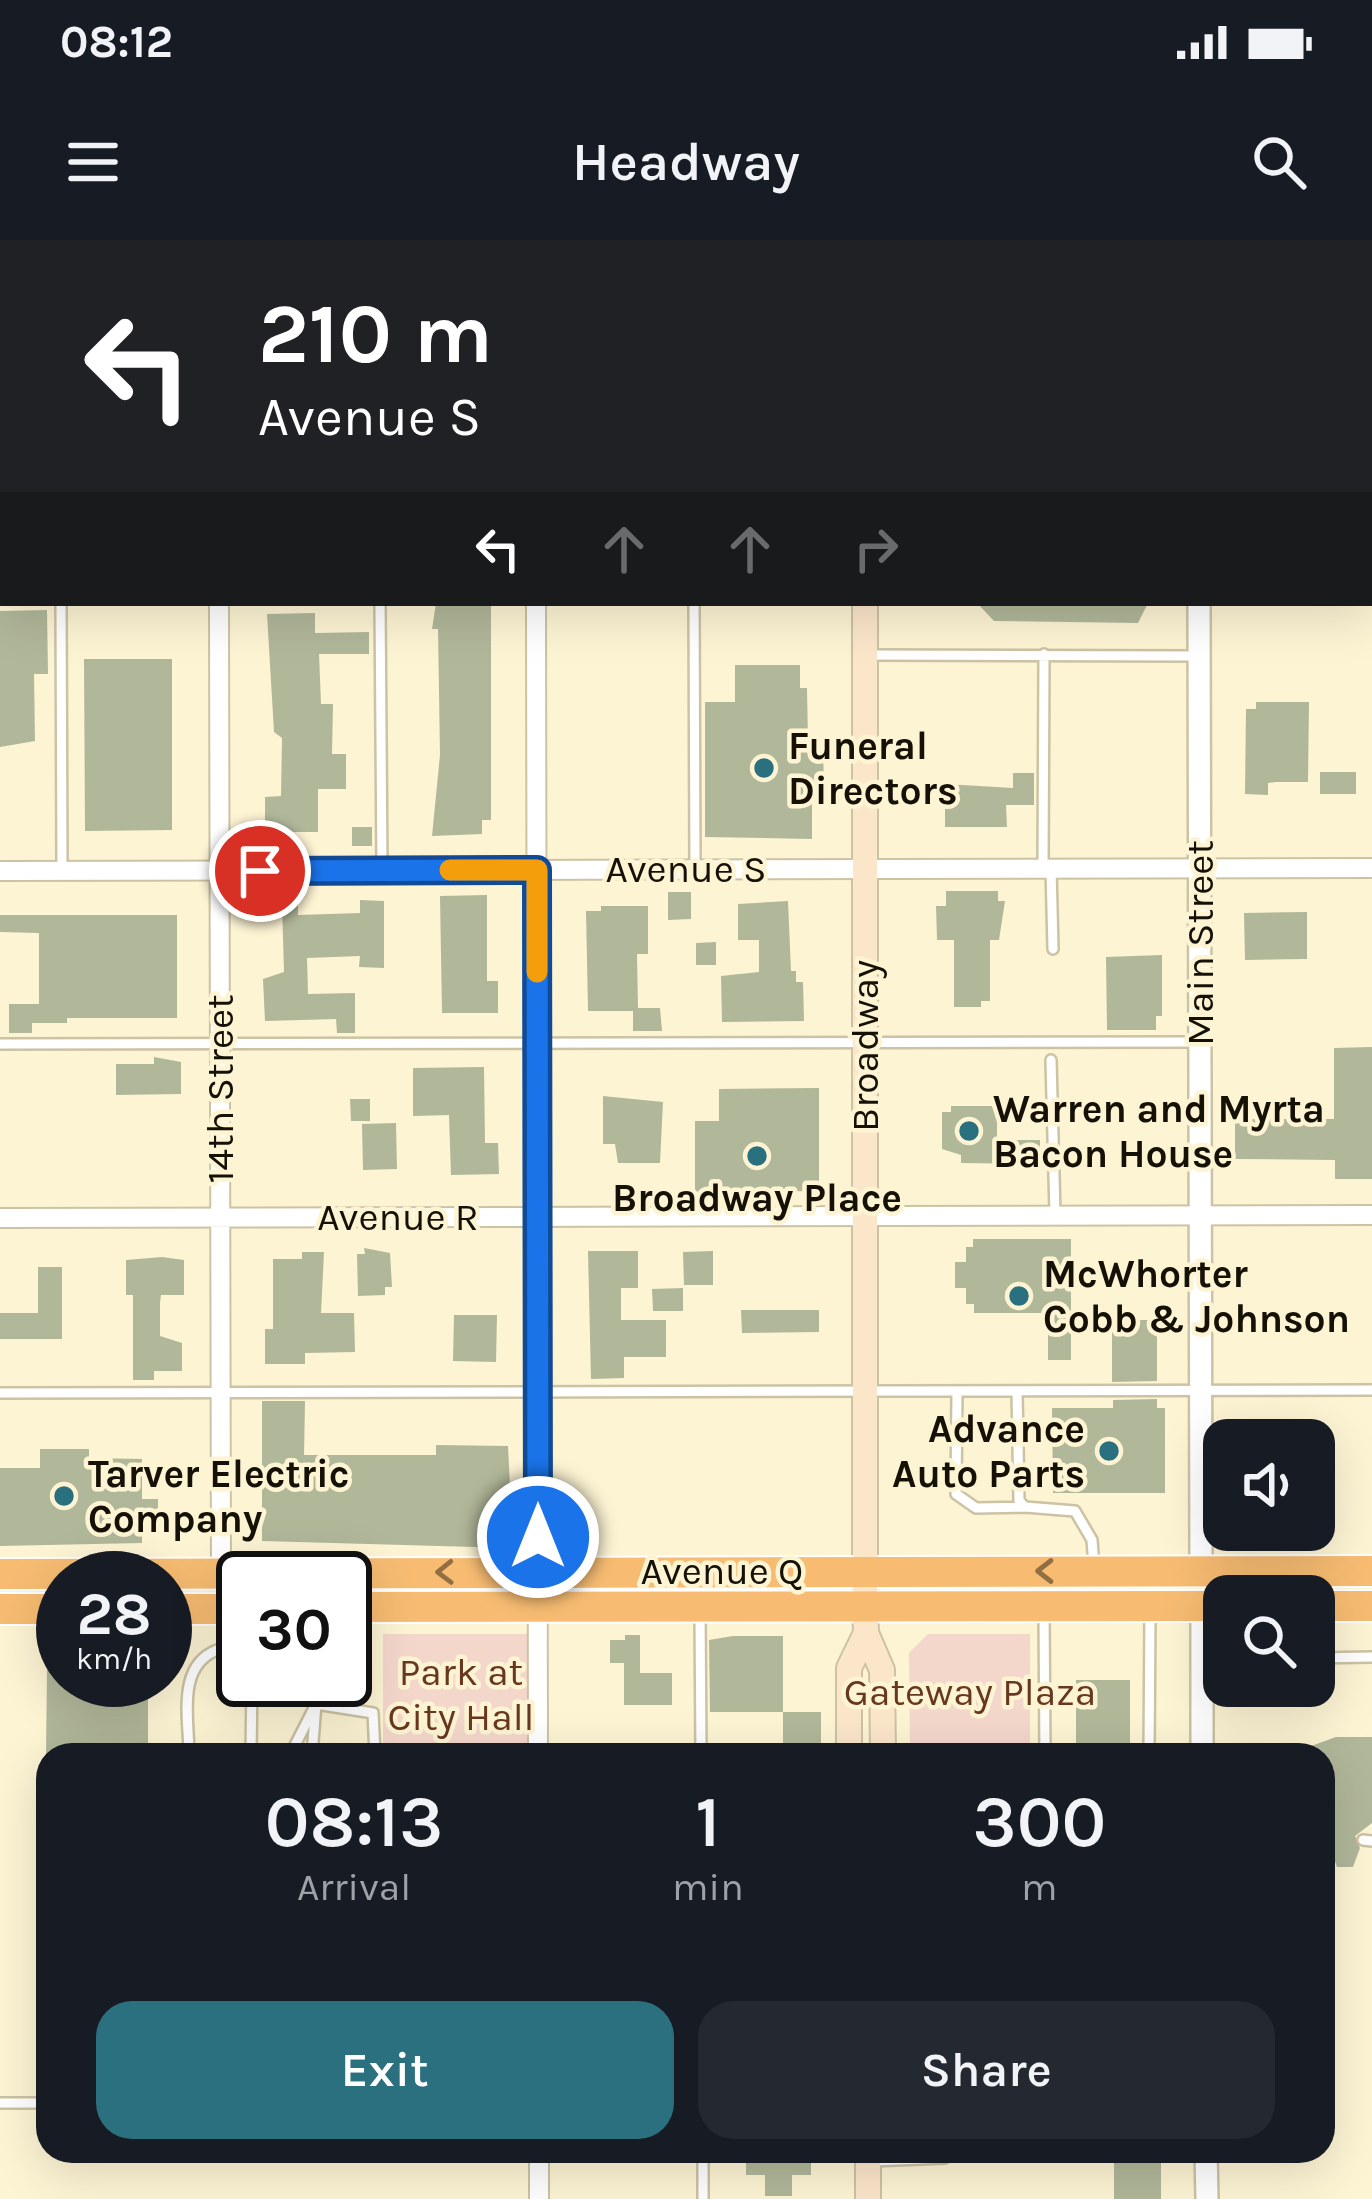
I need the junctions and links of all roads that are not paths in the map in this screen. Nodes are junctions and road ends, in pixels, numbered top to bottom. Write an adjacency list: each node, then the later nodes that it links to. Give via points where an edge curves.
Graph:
1 (61, 606): 19 (lane)
2 (219, 606): 20 (street, 14th Street)
3 (380, 606): 16 (lane)
4 (536, 606): 17 (street)
5 (694, 606): 13 (lane)
6 (865, 606): 9 (main road, Broadway)
7 (1199, 606): 10 (street, Main Street)
8 (1043, 654): 9 (lane); 10 (lane); 15 (lane)
9 (865, 655): 14 (main road, Broadway)
10 (1199, 656): 11 (street, Main Street)
11 (1200, 868): 12 (street, Avenue S); 15 (street, Avenue S); 23 (street, Main Street)
12 (1372, 868)
13 (695, 869): 14 (street, Avenue S); 17 (street, Avenue S)
14 (865, 869): 15 (street, Avenue S); 22 (main road, Broadway)
15 (1047, 869): 21 (lane)
16 (382, 870): 17 (street, Avenue S); 20 (street, Avenue S)
17 (537, 870): 26 (street)
18 (0, 871): 19 (street, Avenue S)
19 (62, 871): 20 (street, Avenue S)
20 (220, 871): 25 (street, 14th Street)
21 (1053, 949)
22 (865, 1040): 23 (lane); 26 (lane); 28 (main road, Broadway)
23 (1200, 1042): 30 (street, Main Street)
24 (0, 1044): 25 (lane)
25 (220, 1044): 26 (lane); 33 (street, 14th Street)
26 (537, 1045): 34 (street)
27 (1051, 1060): 29 (lane)
28 (866, 1215): 29 (street, Avenue R); 34 (street, Avenue R); 37 (main road, Broadway)
29 (1055, 1215): 30 (street, Avenue R)
30 (1200, 1215): 31 (street, Avenue R); 35 (street, Main Street)
31 (1372, 1215)
32 (0, 1217): 33 (street, Avenue R)
33 (220, 1217): 34 (street, Avenue R); 42 (street, 14th Street)
34 (537, 1217): 40 (street)
35 (1201, 1390): 36 (lane); 39 (lane); 48 (street, Main Street)
36 (1372, 1390)
37 (866, 1391): 38 (lane); 40 (lane); 46 (main road, Broadway)
38 (957, 1391): 39 (lane); 43 (lane, via 956,1494 976,1508)
39 (1017, 1391): 43 (lane, via 1016,1493)
40 (538, 1392): 42 (lane); 45 (street)
41 (0, 1393): 42 (lane)
42 (221, 1393): 44 (street, 14th Street)
43 (1025, 1508): 47 (lane, via 1075,1511 1092,1540)
44 (221, 1551)
45 (538, 1571): 46 (highway, Avenue Q); 50 (highway, Avenue Q, one-way to 50); 55 (street)
46 (866, 1571): 47 (highway, Avenue Q, one-way to 46); 63 (main road, Broadway)
47 (1094, 1571): 48 (highway, Avenue Q)
48 (1202, 1571): 49 (highway, Avenue Q)
49 (1372, 1571)
50 (372, 1573)
51 (0, 1574): 52 (highway, Avenue Q)
52 (216, 1575)
53 (700, 1605): 55 (highway, Avenue Q); 63 (highway, Avenue Q); 78 (lane)
54 (1044, 1605): 56 (highway, Avenue Q); 63 (highway, Avenue Q); 81 (lane)
55 (539, 1606): 60 (highway, Avenue Q); 77 (street)
56 (1150, 1606): 57 (highway, Avenue Q); 82 (lane)
57 (1203, 1606)
58 (1335, 1606): 59 (highway)
59 (1372, 1606)
60 (372, 1607)
61 (0, 1609): 62 (highway)
62 (36, 1609)
63 (865, 1619): 79 (main road, Broadway, via 849,1668); 80 (main road, Broadway, via 882,1670)
64 (216, 1651): 72 (lane, via 189,1676)
65 (1372, 1657): 66 (lane)
66 (1335, 1658)
67 (252, 1707): 73 (lane)
68 (314, 1707): 74 (lane)
69 (316, 1707): 75 (lane)
70 (335, 1707): 76 (lane, via 374,1713)
71 (1208, 1707): 83 (street)
72 (189, 1743)
73 (251, 1743)
74 (296, 1743)
75 (313, 1743)
76 (375, 1743)
77 (538, 1743)
78 (701, 1743)
79 (849, 1743)
80 (883, 1743)
81 (1045, 1743)
82 (1149, 1743)
83 (1204, 1743)
84 (0, 2103): 85 (lane)
85 (36, 2103)
86 (539, 2163): 90 (street)
87 (703, 2163): 91 (lane)
88 (868, 2163): 92 (main road)
89 (1206, 2163): 93 (street)
90 (539, 2199)
91 (703, 2199)
92 (868, 2199)
93 (1207, 2199)

